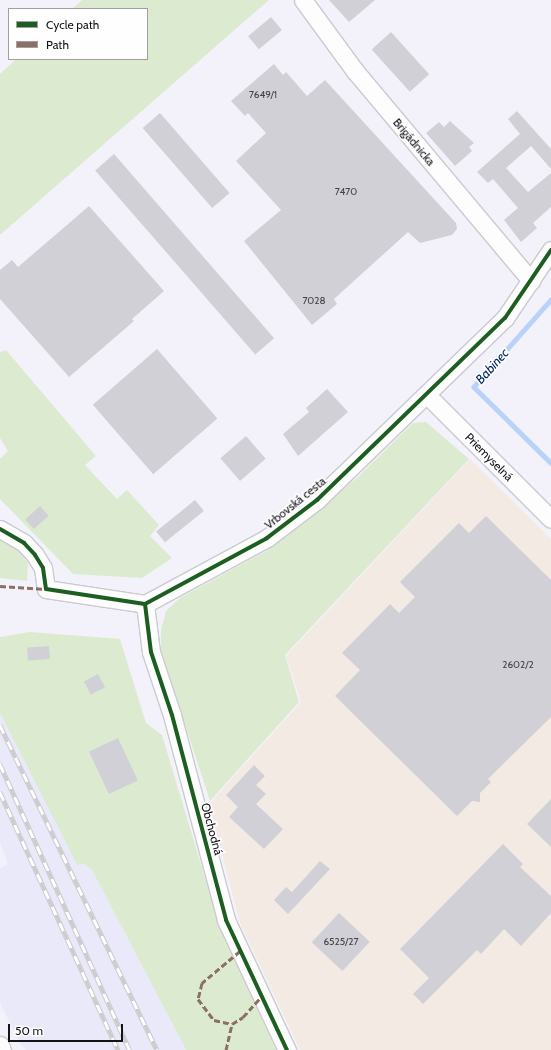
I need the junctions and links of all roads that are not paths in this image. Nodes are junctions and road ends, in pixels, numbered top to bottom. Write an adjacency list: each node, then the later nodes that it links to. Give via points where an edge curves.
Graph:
1 (303, 0): 3 (street, Brigádnicka, via 354,71)
2 (551, 250): 3 (street, Vrbovská cesta)
3 (531, 281): 4 (street, Vrbovská cesta, via 505,318)
4 (427, 395): 5 (street, Priemyselná); 7 (street, Vrbovská cesta, via 323,495 267,538)
5 (551, 519)
6 (0, 529): 7 (street, via 24,543 35,555 43,568 46,589)
7 (145, 604): 10 (street, Obchodná, via 151,652 172,715 226,920)
8 (0, 1045): 9 (street)
9 (2, 1050)
10 (287, 1050)

